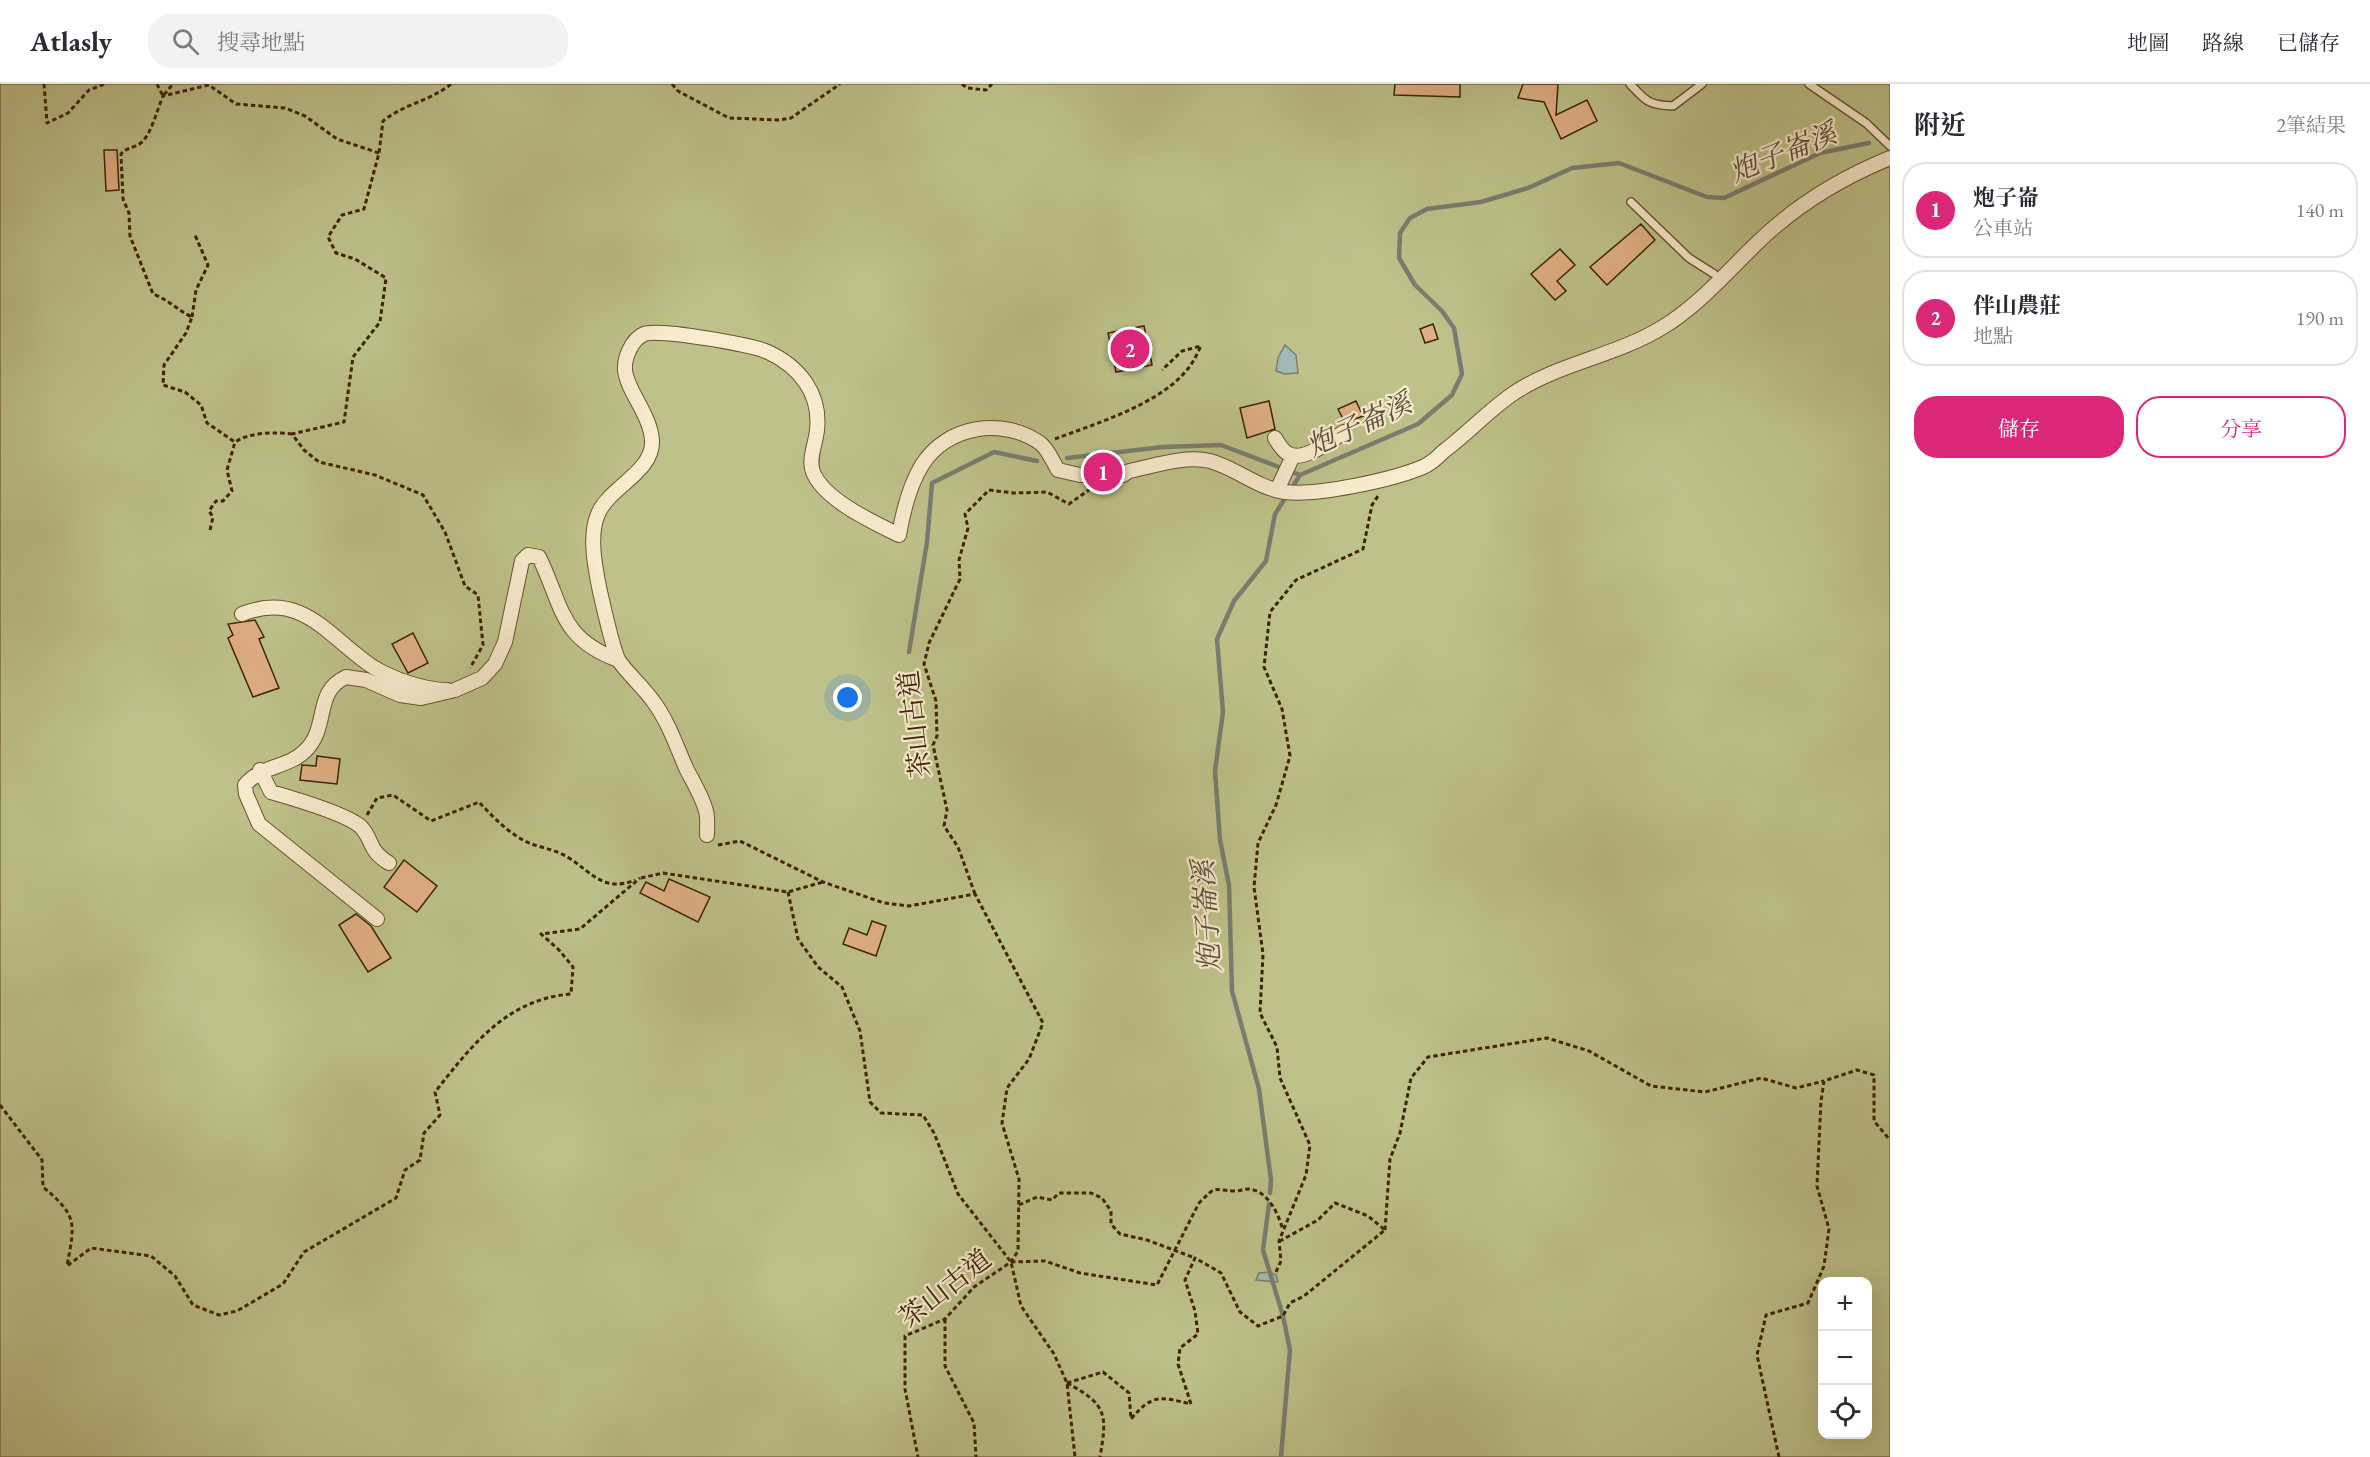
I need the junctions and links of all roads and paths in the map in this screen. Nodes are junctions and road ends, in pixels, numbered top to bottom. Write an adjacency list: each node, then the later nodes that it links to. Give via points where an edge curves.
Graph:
1 (44, 84): 2 (path, via 46,123 68,113 89,90)
2 (105, 84)
3 (157, 84): 13 (path)
4 (173, 84): 13 (path)
5 (451, 84): 15 (path, via 435,97 399,109 383,121)
6 (672, 84): 7 (path, via 729,118 778,120 791,118)
7 (840, 84)
8 (962, 84): 9 (path, via 986,90)
9 (992, 84)
10 (1630, 84): 11 (lane, via 1643,100 1673,106)
11 (1702, 84)
12 (1809, 84): 14 (lane, via 1866,123)
13 (163, 96): 15 (path, via 209,85 236,104 285,108 305,116 337,139); 20 (path, via 145,138 121,154 123,199 129,213 130,236 153,294)
14 (1890, 146)
15 (380, 153): 23 (path, via 364,209 342,215 328,237 336,253 355,259 386,278 380,322 353,357 344,422)
16 (1890, 158): 19 (street, via 1861,170 1801,207 1756,243)
17 (1631, 202): 19 (lane, via 1689,258)
18 (195, 235): 20 (path, via 208,265 196,290)
19 (1722, 279): 28 (street, via 1662,328 1540,378 1513,394 1425,467)
20 (192, 317): 25 (path, via 164,365 163,385 184,392 201,405 207,423)
21 (1162, 370): 26 (path, via 1182,351 1202,346 1188,370 1171,386 1131,409)
22 (1344, 432): 27 (street, via 1308,453)
23 (292, 434): 25 (path, via 255,434); 34 (path, via 319,462 375,475 423,495 445,532 465,586 478,595 483,645 469,666)
24 (1275, 438): 27 (street, via 1285,453)
25 (235, 442): 31 (path, via 227,470 232,491 209,510 213,518)
26 (1042, 445): 30 (street, via 1058,470 1080,476 1124,475 1196,459 1257,484); 33 (street, via 1015,430 999,427 983,427 948,440 922,464 904,509 899,535 860,515 823,486 813,473 818,429 816,399 795,369 749,345 645,332 632,344 625,369 649,425 651,451 643,465 608,497 594,531 596,570)
27 (1293, 456): 30 (street)
28 (1389, 477): 30 (street, via 1305,492); 49 (path, via 1372,505 1363,549 1296,580 1270,612 1264,667 1282,710 1290,756 1276,805 1258,843 1254,887 1263,954 1260,1013 1277,1047 1280,1078 1310,1144 1306,1175)
29 (1099, 484): 43 (path, 茶山古道, via 1069,504 1047,492 989,490 965,514 968,528 959,560 960,579 929,643 924,664 936,701 937,736 933,745 946,810 945,826 958,847)
30 (1281, 487)
31 (210, 530)
32 (242, 614): 35 (street, via 256,608 284,606 329,629 373,666 393,677)
33 (618, 660): 34 (street, via 594,650 573,632 554,599 539,557 528,555 522,561 505,642 495,664 482,678); 38 (street, via 667,722 706,812)
34 (473, 681): 35 (street)
35 (455, 690): 36 (street, via 430,698 406,696 366,680 346,677 328,691 320,728 305,752)
36 (260, 770): 37 (street, via 271,792 313,804); 44 (street, via 245,785 259,824)
37 (360, 827): 39 (street, via 376,856); 40 (path, via 376,798 393,795 431,821 479,802 498,822 527,842 568,857 596,881 627,883)
38 (707, 835): 41 (path, via 714,845 740,841)
39 (389, 863)
40 (640, 878): 42 (path, via 663,873); 46 (path, via 580,929 541,934 573,968 571,994 546,996 508,1015 472,1044 435,1092 440,1115 424,1133 420,1160 405,1170 396,1198 304,1251 283,1284 237,1311 219,1316 193,1305 175,1276 151,1256 92,1248 67,1266 73,1233 67,1207 43,1187 42,1160)
41 (823, 882): 42 (path); 43 (path, via 884,903 909,906)
42 (788, 892): 54 (path, via 798,939 818,967 842,987 860,1031 870,1102 881,1113 922,1115 934,1133 958,1194)
43 (975, 894): 48 (path, 茶山古道, via 1043,1023 1029,1059 1007,1088 1002,1123 1019,1179)
44 (377, 919)
45 (1824, 1081): 47 (path, via 1857,1070 1874,1075 1874,1120); 50 (path, via 1796,1088 1761,1078 1704,1092 1651,1086 1588,1051 1547,1038 1428,1057 1411,1078 1400,1133 1390,1159); 62 (path, via 1817,1186 1829,1229 1824,1266 1808,1303 1766,1315 1757,1355)
46 (0, 1105)
47 (1890, 1140)
48 (1019, 1205): 52 (path, via 1037,1197 1052,1200 1059,1193 1091,1193 1102,1198 1111,1211 1111,1224 1120,1234); 54 (path, 茶山古道, via 1018,1251)
49 (1283, 1230): 51 (path); 52 (path, via 1277,1213 1260,1193 1216,1189 1199,1203)
50 (1385, 1230): 51 (path, via 1368,1216 1335,1203 1318,1220); 53 (path, via 1290,1304 1283,1316 1258,1326 1240,1312 1221,1273)
51 (1279, 1241): 55 (path, via 1281,1261)
52 (1174, 1252): 53 (path); 54 (path, via 1157,1285 1080,1273 1045,1261)
53 (1195, 1258): 57 (path, via 1185,1280 1196,1311 1198,1334 1180,1348 1178,1364 1191,1404 1158,1397 1144,1403 1131,1419 1129,1393 1102,1372)
54 (1011, 1262): 56 (path, 茶山古道, via 974,1287); 57 (path, via 1022,1306 1054,1354)
55 (1276, 1272)
56 (945, 1319): 58 (path, 茶山古道, via 905,1336 904,1389); 59 (path, via 945,1366 974,1423)
57 (1067, 1383): 60 (path); 61 (path, via 1100,1407 1106,1421)
58 (918, 1457)
59 (976, 1457)
60 (1075, 1457)
61 (1100, 1457)
62 (1779, 1457)

